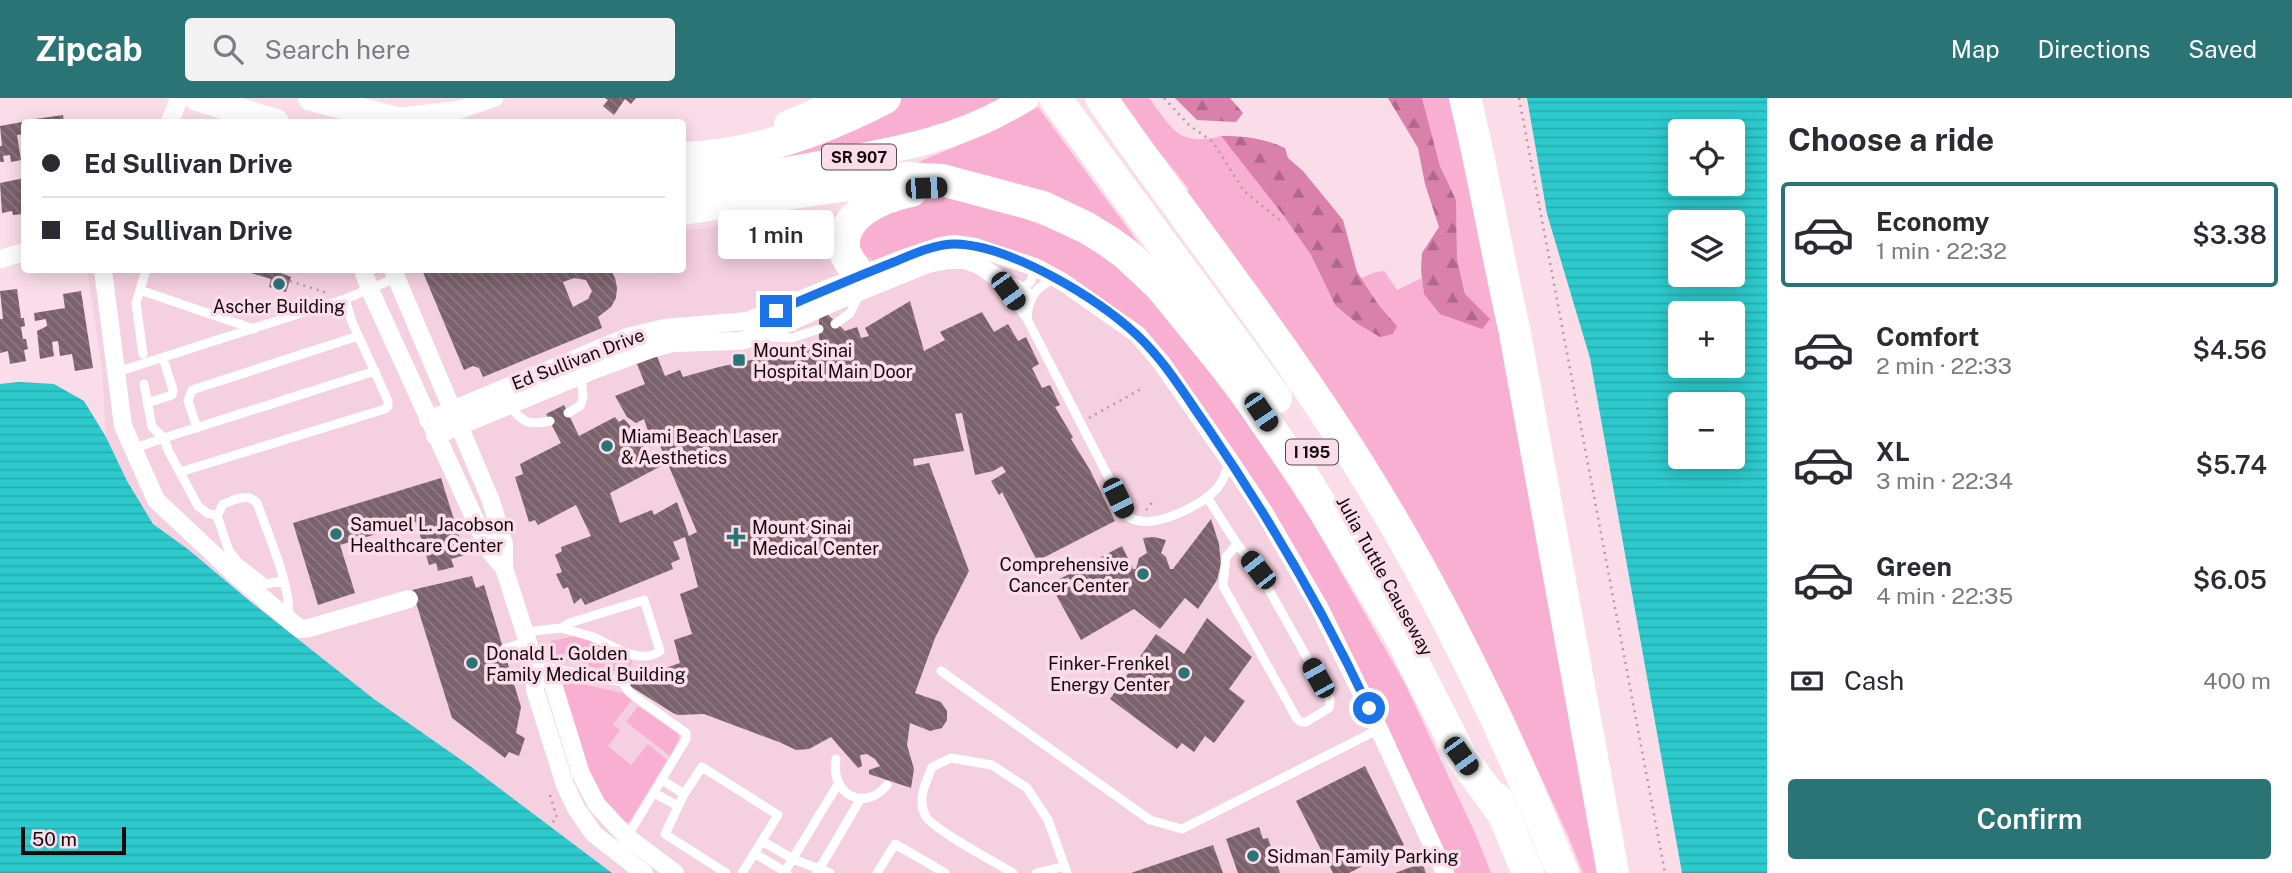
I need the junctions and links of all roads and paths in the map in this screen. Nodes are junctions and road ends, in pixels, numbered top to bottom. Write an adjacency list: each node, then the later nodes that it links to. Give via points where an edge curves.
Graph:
1 (179, 98): 14 (street)
2 (197, 98): 15 (main road)
3 (494, 98): 17 (street, via 451,112)
4 (847, 98): 18 (main road, via 781,126)
5 (885, 98): 19 (highway, via 786,139)
6 (1026, 98): 20 (main road, SR 907, via 971,127 921,144)
7 (1101, 98): 116 (highway, Julia Tuttle Causeway / I 195, via 1273,337 1381,500 1458,637)
8 (1164, 98): 23 (path, via 1213,142 1244,191)
9 (1465, 98): 43 (highway)
10 (1476, 98): 43 (highway, via 1508,267)
11 (1519, 98): 118 (path)
12 (338, 106): 16 (main road)
13 (1062, 108): 95 (highway, Julia Tuttle Causeway / I 195, via 1255,368 1339,495 1440,676)
14 (171, 119)
15 (266, 119)
16 (391, 119)
17 (402, 119)
18 (686, 148)
19 (686, 157)
20 (686, 186)
21 (974, 189): 22 (highway, via 942,180 906,178); 34 (highway, via 926,188 887,196 866,207 852,223 844,243); 95 (highway, via 1043,207 1087,228 1126,254 1177,305 1261,412 1307,482 1400,636 1461,756)
22 (686, 208)
23 (1282, 222)
24 (21, 253): 25 (street)
25 (0, 259)
26 (1035, 267): 31 (street, Ed Sullivan Drive); 34 (street, Ed Sullivan Drive, via 975,247 948,244 925,250); 35 (lane)
27 (103, 273): 51 (street)
28 (145, 273): 36 (lane)
29 (364, 273): 37 (street)
30 (394, 274): 37 (lane); 58 (street)
31 (1056, 278): 39 (lane); 66 (street, Ed Sullivan Drive, via 1143,341)
32 (999, 279): 34 (street, Ed Sullivan Drive, via 972,262 948,260); 35 (lane); 41 (lane)
33 (290, 281): 38 (path)
34 (860, 284): 42 (lane, via 850,313); 47 (street, Ed Sullivan Drive, via 832,303); 58 (street, Ed Sullivan Drive, via 747,321 674,327 627,337)
35 (1024, 288): 39 (lane)
36 (140, 290): 44 (lane); 48 (lane, via 136,303)
37 (370, 290): 40 (lane); 60 (street)
38 (332, 295)
39 (1032, 295): 41 (lane)
40 (345, 299): 44 (lane); 46 (lane)
41 (1027, 319): 68 (lane, via 1129,517 1142,523 1165,519)
42 (835, 324)
43 (1514, 328): 117 (highway)
44 (254, 329): 49 (lane)
45 (819, 329): 47 (lane, via 792,338)
46 (358, 336): 50 (lane); 62 (lane, via 191,390 188,401)
47 (759, 336): 52 (street, Ed Sullivan Drive, via 673,343)
48 (143, 354)
49 (163, 358): 51 (lane); 55 (lane, via 172,395)
50 (375, 371): 62 (lane); 67 (lane, via 388,401 385,409)
51 (117, 372): 65 (street, via 123,426)
52 (582, 376): 56 (street, Ed Sullivan Drive); 57 (lane, via 580,406)
53 (144, 384): 55 (lane)
54 (1141, 389): 59 (path)
55 (147, 403): 64 (lane, via 152,428)
56 (509, 407): 58 (street, Ed Sullivan Drive); 61 (lane, via 524,422)
57 (568, 413)
58 (457, 417): 60 (street, Ed Sullivan Drive); 63 (street, Ed Sullivan Drive); 73 (street, via 495,512 504,544)
59 (1087, 418)
60 (428, 419): 63 (street)
61 (550, 421)
62 (197, 428): 64 (lane)
63 (435, 436): 73 (street, via 489,550)
64 (164, 439): 65 (lane); 67 (lane)
65 (132, 449): 76 (street, via 156,500)
66 (1230, 461): 68 (lane, via 1219,486); 83 (street, Ed Sullivan Drive, via 1306,583)
67 (180, 471): 71 (lane, via 198,506)
68 (1207, 497): 72 (lane)
69 (1155, 499): 70 (path)
70 (1146, 511)
71 (217, 516): 74 (lane, via 229,551 238,562 266,584); 74 (lane, via 223,504 252,498)
72 (1237, 544): 72 (lane, via 1258,570 1330,699 1329,708 1306,722 1297,719 1223,586 1226,556)
73 (504, 568): 78 (street)
74 (283, 580): 76 (lane, via 289,598)
75 (409, 599): 76 (street, via 309,628 300,629)
76 (288, 620)
77 (561, 628): 77 (lane, via 644,600 660,651 632,655); 78 (lane)
78 (526, 637): 79 (lane); 80 (street)
79 (504, 649)
80 (535, 668): 82 (lane); 85 (street, via 553,684); 86 (street, via 535,690); 87 (lane, via 622,682 630,693 679,726 686,739)
81 (940, 671): 83 (lane, via 1150,820 1182,829)
82 (513, 678)
83 (1379, 729): 114 (street, Ed Sullivan Drive)
84 (836, 759): 88 (lane)
85 (576, 760): 86 (street); 97 (street, via 597,805)
86 (562, 776): 101 (street, via 586,823)
87 (662, 780): 90 (lane); 91 (lane)
88 (838, 784): 93 (lane, via 846,793); 100 (lane)
89 (887, 785): 93 (lane, via 873,797)
90 (654, 793): 94 (lane); 97 (lane)
91 (684, 794): 94 (lane); 98 (lane, via 702,768 778,815)
92 (550, 795): 96 (path, via 557,818)
93 (861, 798): 103 (lane)
94 (678, 806): 106 (lane, via 665,834)
95 (1504, 816): 115 (highway, Julia Tuttle Causeway / I 195)
96 (552, 823)
97 (627, 837): 101 (street); 105 (street)
98 (762, 841): 99 (lane); 100 (lane)
99 (754, 853): 107 (lane); 108 (lane)
100 (793, 859): 103 (lane); 108 (lane)
101 (627, 860): 104 (street)
102 (1066, 870): 112 (lane, via 1048,820 1027,788 992,765 951,758 932,767 921,794 925,817); 113 (lane)
103 (818, 872): 109 (lane)
104 (644, 873)
105 (675, 873)
106 (726, 873)
107 (742, 873)
108 (785, 873)
109 (830, 873)
110 (877, 873): 111 (lane, via 895,844)
111 (945, 873)
112 (1013, 873)
113 (1035, 873)
114 (1445, 873)
115 (1528, 873)
116 (1563, 873)
117 (1613, 873)
118 (1665, 873)

